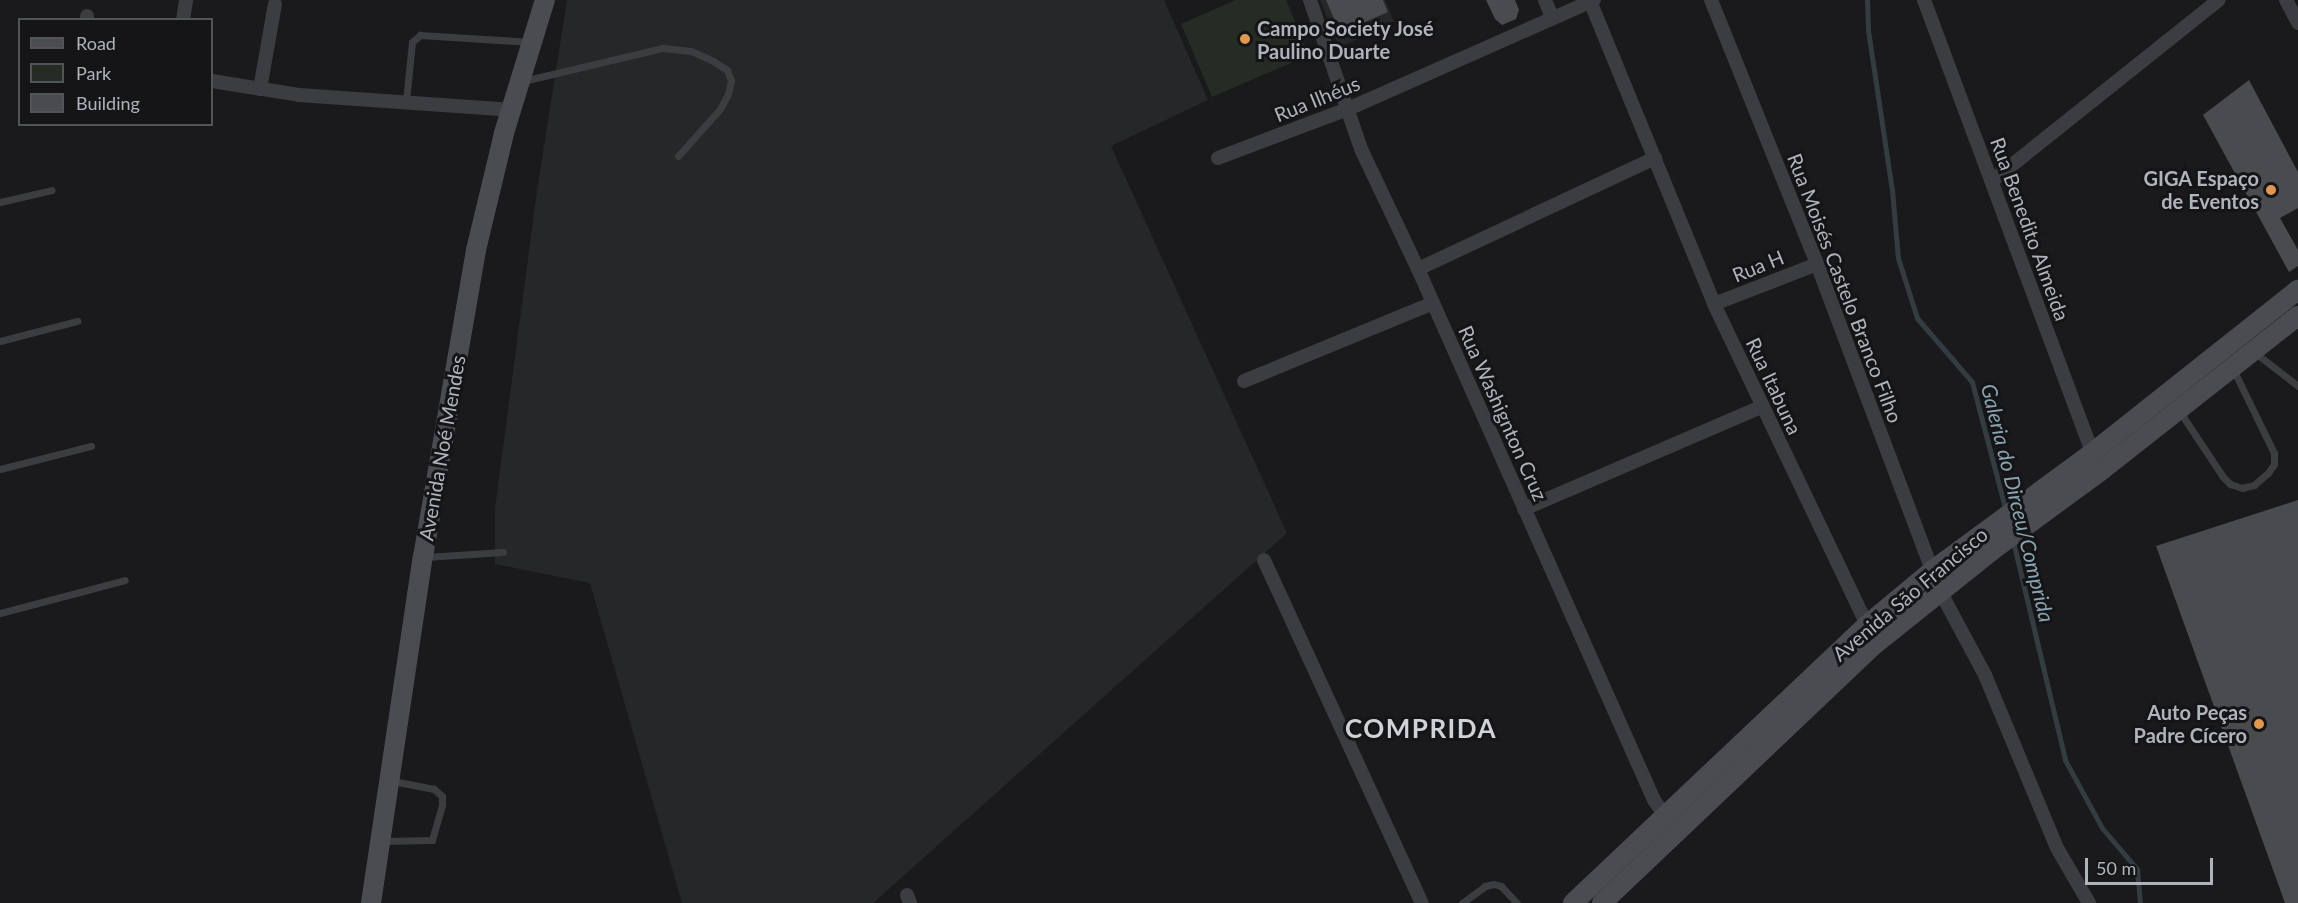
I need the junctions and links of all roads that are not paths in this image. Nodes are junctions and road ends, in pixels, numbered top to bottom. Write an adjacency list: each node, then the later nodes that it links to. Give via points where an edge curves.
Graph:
1 (186, 0): 12 (street)
2 (545, 0): 14 (street, Avenida Noé Mendes)
3 (1310, 0): 19 (street, Rua Washignton Cruz)
4 (1545, 0): 11 (street)
5 (1711, 0): 27 (street, Rua Moisés Castelo Branco Filho)
6 (2219, 0): 24 (street)
7 (2286, 0): 13 (street)
8 (1592, 1): 11 (street, Rua Ilhéus); 23 (street, Rua Itabuna)
9 (1928, 2): 24 (street, Rua Benedito Almeida)
10 (275, 3): 17 (street)
11 (1551, 17): 19 (street, Rua Ilhéus)
12 (183, 18)
13 (2298, 23)
14 (533, 42): 16 (street, Avenida Noé Mendes); 18 (lane, via 420,35 412,42)
15 (213, 81): 17 (street)
16 (520, 82): 20 (street, Avenida Noé Mendes); 21 (lane, via 663,48 690,51 713,61 727,69 731,81 728,94 720,109)
17 (260, 89): 18 (street)
18 (406, 101): 20 (street)
19 (1348, 109): 22 (street, Rua Ilhéus); 28 (street, Rua Washignton Cruz, via 1361,149)
20 (512, 110): 48 (street, Avenida Noé Mendes, via 476,250)
21 (678, 156)
22 (1218, 158)
23 (1655, 158): 28 (street); 31 (street, Rua Itabuna)
24 (1992, 182): 42 (street, Rua Benedito Almeida)
25 (52, 190): 26 (lane)
26 (0, 202)
27 (1817, 264): 31 (street, Rua H); 50 (street, Rua Moisés Castelo Branco Filho)
28 (1418, 269): 30 (street, Rua Washignton Cruz)
29 (2298, 290): 42 (street, Avenida São Francisco)
30 (1433, 303): 37 (street); 45 (street, Rua Washignton Cruz)
31 (1714, 304): 39 (street, Rua Itabuna)
32 (2298, 316): 35 (street, Avenida São Francisco)
33 (77, 321): 34 (lane)
34 (0, 341)
35 (2254, 352): 36 (street, Avenida São Francisco); 38 (lane)
36 (2233, 369): 40 (street, Avenida São Francisco); 40 (lane, via 2274,453 2274,464 2254,485 2242,488 2223,477)
37 (1244, 381)
38 (2298, 386)
39 (1761, 407): 45 (street); 54 (street, Rua Itabuna)
40 (2179, 410): 42 (street, Avenida São Francisco)
41 (91, 446): 43 (lane)
42 (2097, 462): 44 (street, Avenida São Francisco)
43 (0, 469)
44 (2053, 494): 46 (street, Avenida São Francisco); 46 (street, Avenida São Francisco, via 2007,516)
45 (1524, 509): 56 (street, Rua Washignton Cruz)
46 (1999, 539): 50 (street, Avenida São Francisco); 52 (street, Avenida São Francisco)
47 (503, 552): 48 (lane)
48 (423, 557): 55 (street, Avenida Noé Mendes)
49 (1264, 560): 60 (street)
50 (1933, 570): 52 (street, Rua Moisés Castelo Branco Filho); 54 (street, Avenida São Francisco)
51 (125, 580): 53 (lane)
52 (1940, 591): 57 (street, Avenida São Francisco, via 1846,671); 65 (street, Rua Moisés Castelo Branco Filho, via 1985,675 2056,848)
53 (0, 613)
54 (1867, 625): 56 (street, Avenida São Francisco)
55 (390, 781): 58 (street, Avenida Noé Mendes); 58 (lane, via 434,789 442,796 442,804 432,840)
56 (1664, 817): 57 (street, Rua Washignton Cruz); 63 (street, Avenida São Francisco)
57 (1678, 834): 64 (street, Avenida São Francisco)
58 (381, 841): 59 (street, Avenida Noé Mendes)
59 (371, 903)
60 (1422, 903)
61 (1462, 903): 62 (lane, via 1494,884)
62 (1517, 903)
63 (1573, 903)
64 (1602, 903)
65 (2089, 903)

